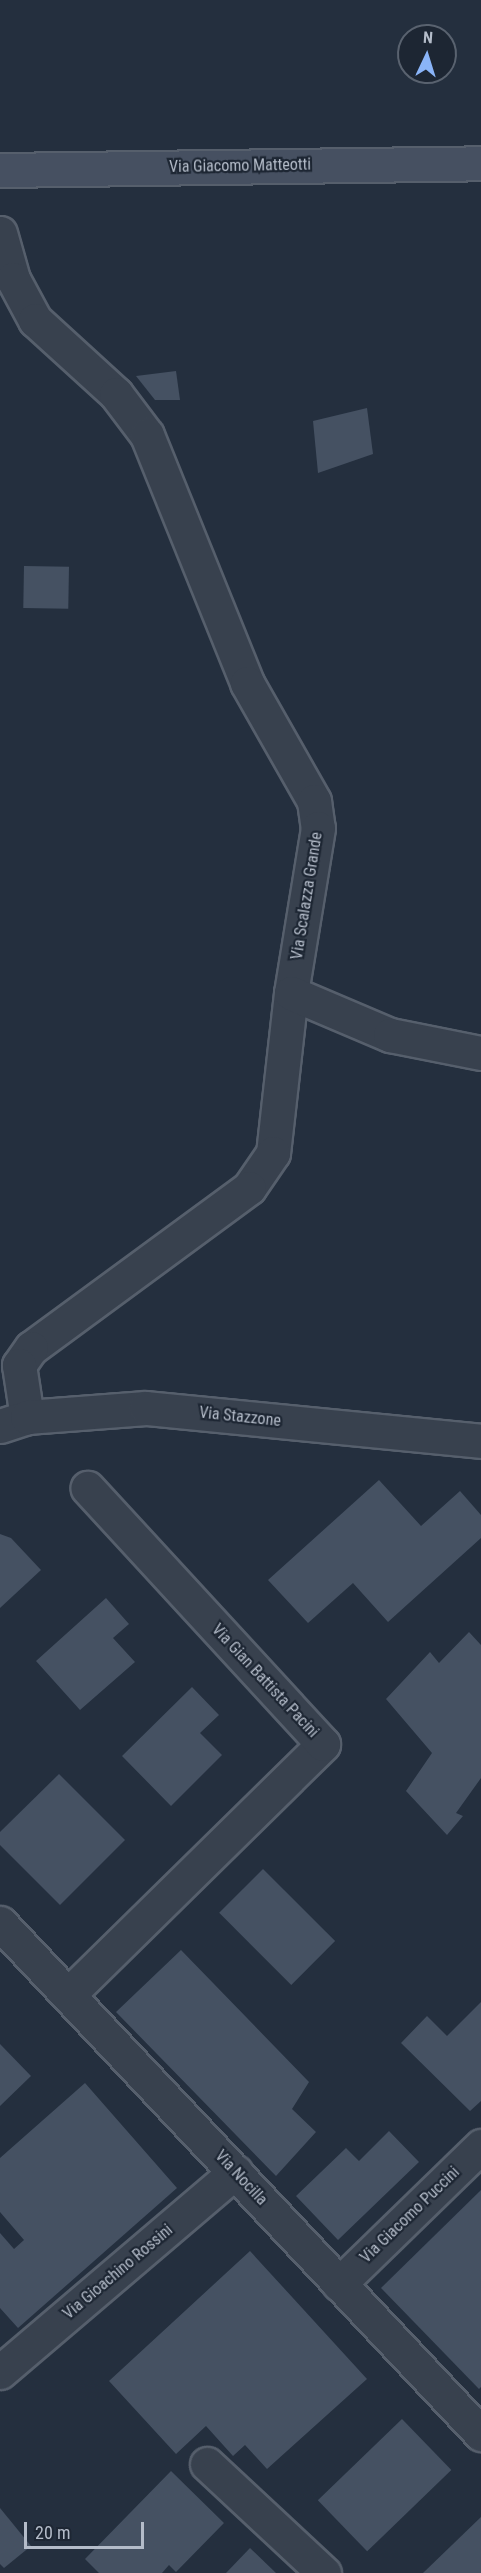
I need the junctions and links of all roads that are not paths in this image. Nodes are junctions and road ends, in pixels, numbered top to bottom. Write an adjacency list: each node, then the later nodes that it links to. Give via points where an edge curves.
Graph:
1 (481, 163): 2 (main road, Via Giacomo Matteotti)
2 (0, 170)
3 (0, 233): 4 (street, Via Scalazza Grande, via 13,279 35,320 116,394 147,435 247,683 314,801 318,828 315,860)
4 (291, 993): 5 (street, via 390,1035); 6 (street, Via Scalazza Grande, via 273,1153 264,1171 249,1188 31,1348 19,1365)
5 (481, 1053)
6 (13, 1421): 7 (street, Via Stazzone, via 146,1408)
7 (481, 1441)
8 (88, 1488): 10 (street, Via Gian Battista Pacini, via 323,1744)
9 (0, 1923): 10 (street, Via Nocilla)
10 (70, 1994): 12 (street, Via Nocilla)
11 (481, 2146): 13 (street, Via Giacomo Puccini)
12 (235, 2172): 13 (street, Via Nocilla); 14 (street, Via Gioachino Rossini)
13 (339, 2284): 15 (street, Via Nocilla)
14 (0, 2372)
15 (481, 2434)
16 (207, 2464): 17 (street)
17 (324, 2573)

